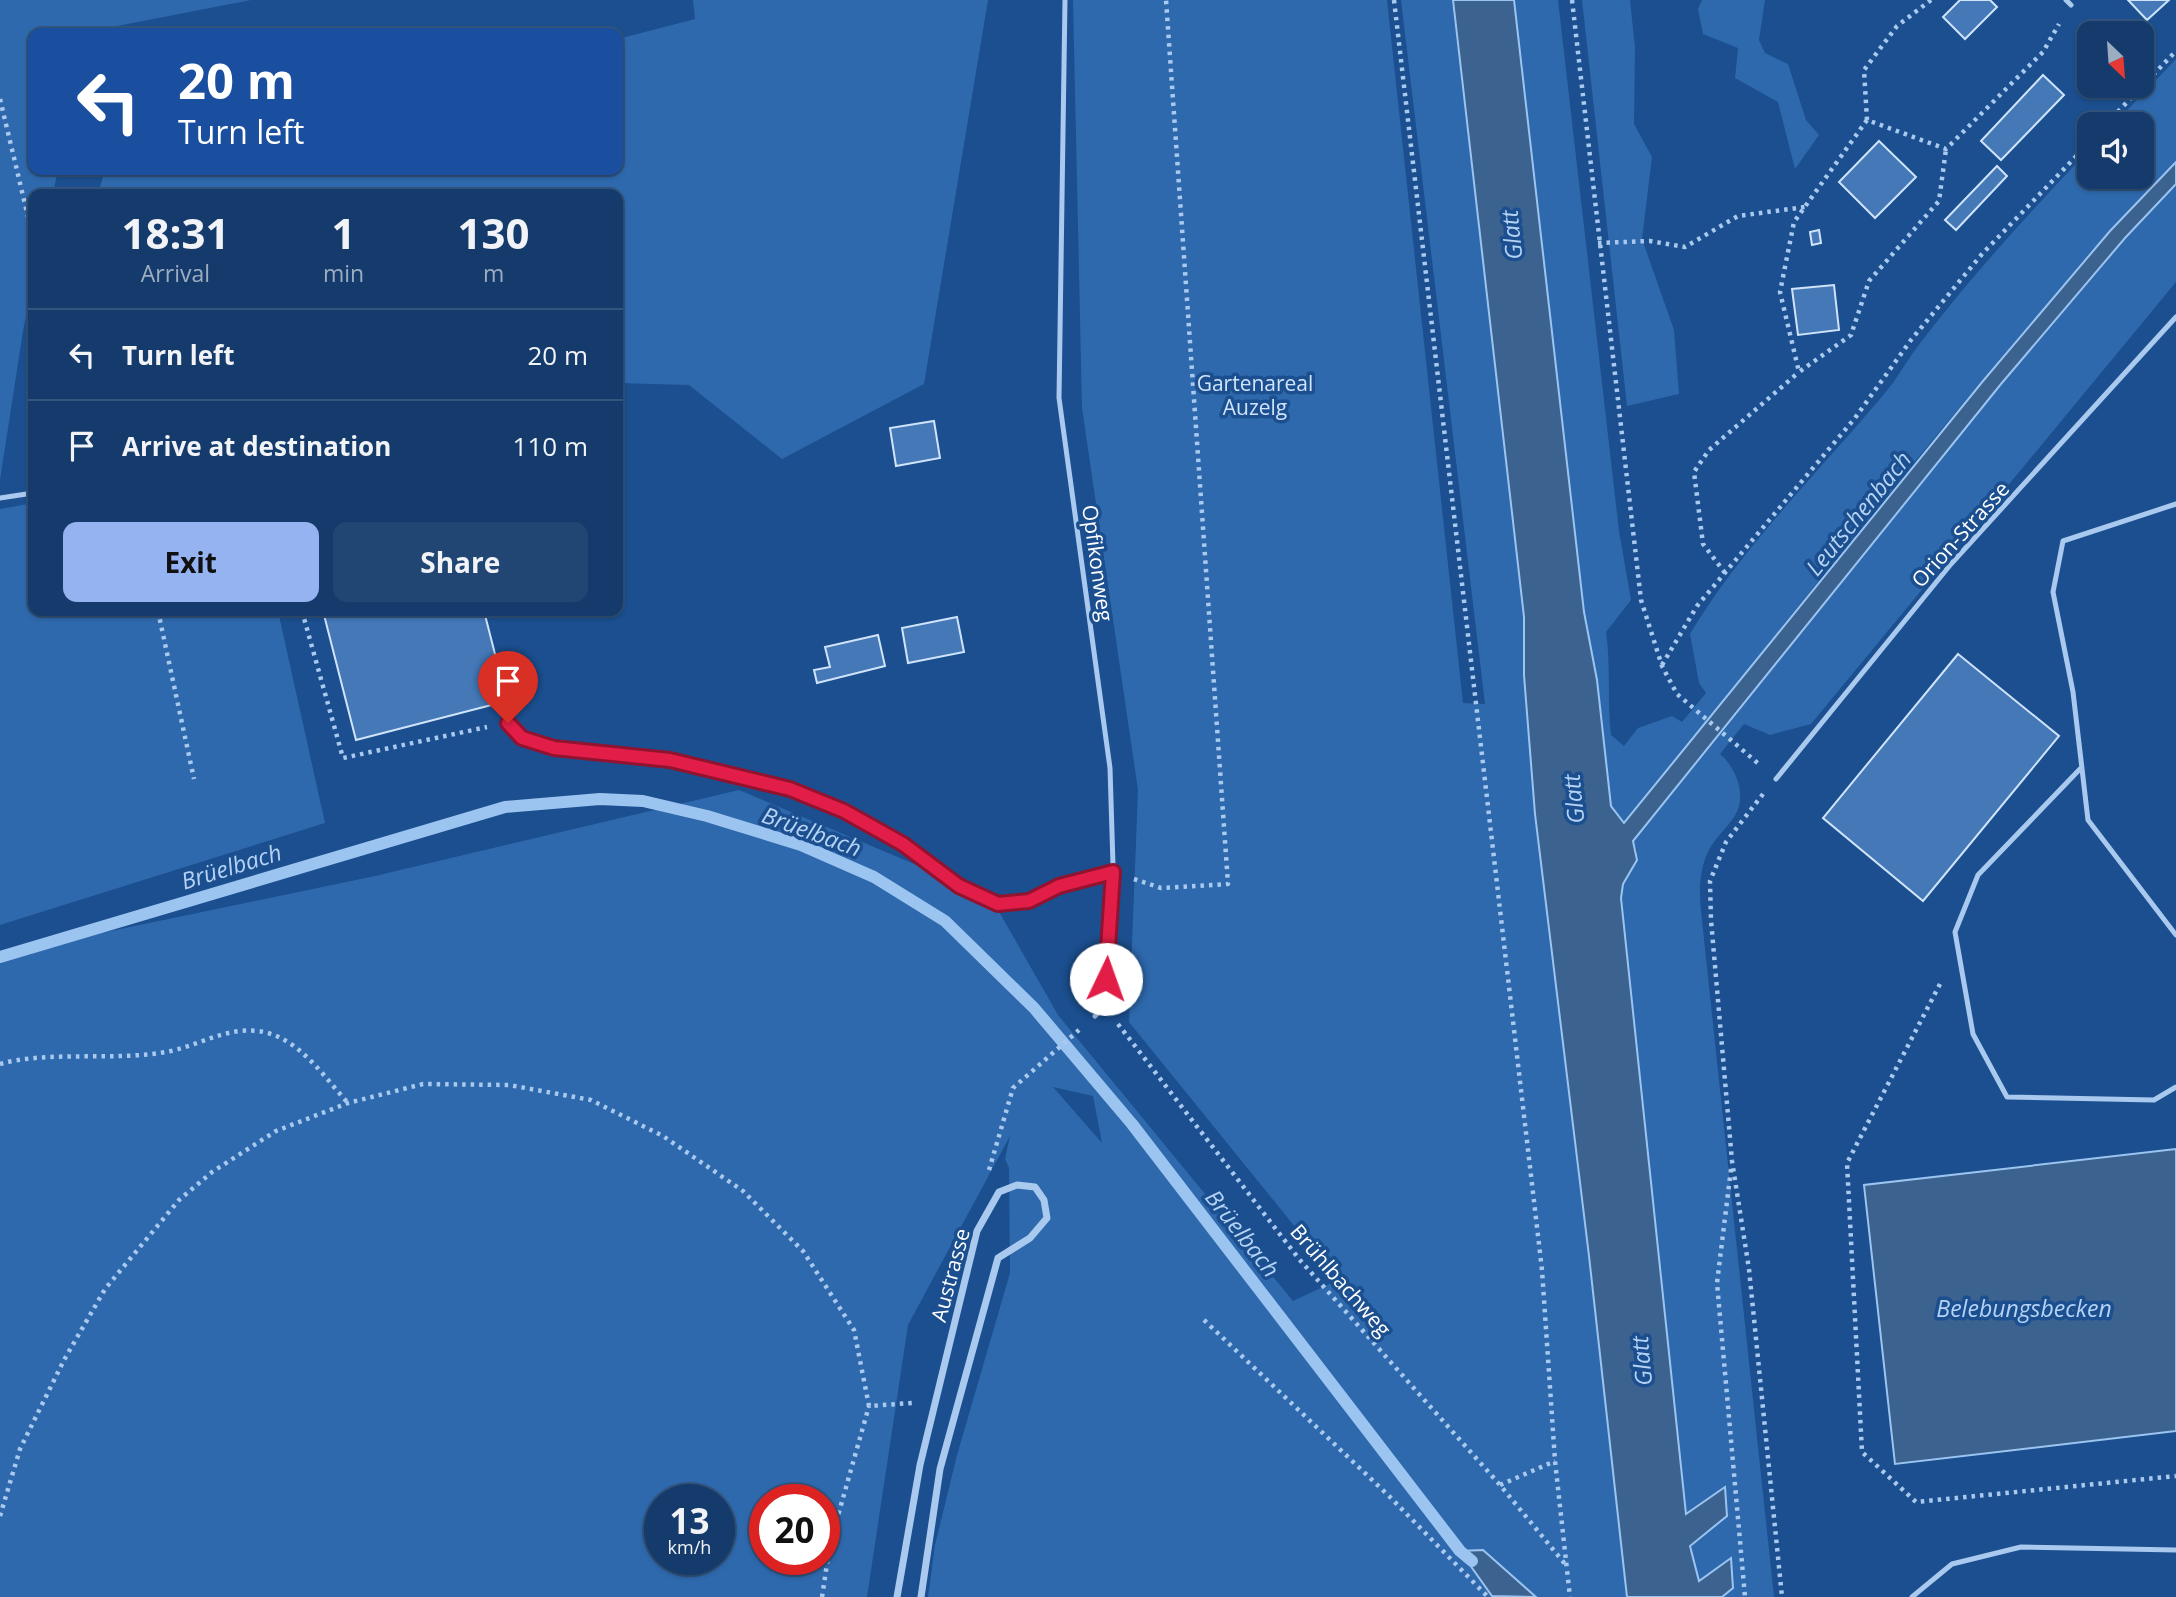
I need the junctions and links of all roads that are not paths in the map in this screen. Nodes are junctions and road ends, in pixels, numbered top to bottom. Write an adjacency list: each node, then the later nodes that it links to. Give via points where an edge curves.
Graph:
1 (1065, 0): 9 (lane, Opfikonweg, via 1059,398 1110,768)
2 (2176, 317): 8 (lane, Orion-Strasse, via 1951,564)
3 (28, 494): 4 (lane)
4 (0, 498)
5 (2176, 504): 7 (lane, via 2063,541 2053,592 2073,692)
6 (508, 723): 9 (lane, via 522,738 554,748 670,760 790,789 844,811 903,844 959,886 998,904 1029,901 1059,886)
7 (2080, 769): 10 (lane, via 2088,820); 12 (lane, via 1978,875 1955,932 1973,1034 2007,1097 2154,1100)
8 (1776, 779)
9 (1113, 872): 11 (lane, Opfikonweg, via 1105,1006)
10 (2176, 935)
11 (1095, 1016)
12 (2176, 1087)
13 (2176, 1550): 16 (lane, via 2021,1547 1952,1564)
14 (897, 1597): 15 (street, Austrasse, via 920,1465 977,1231 999,1192 1017,1185 1035,1186 1044,1200 1047,1218 1030,1238 998,1258 940,1469)
15 (921, 1597)
16 (1912, 1597)

